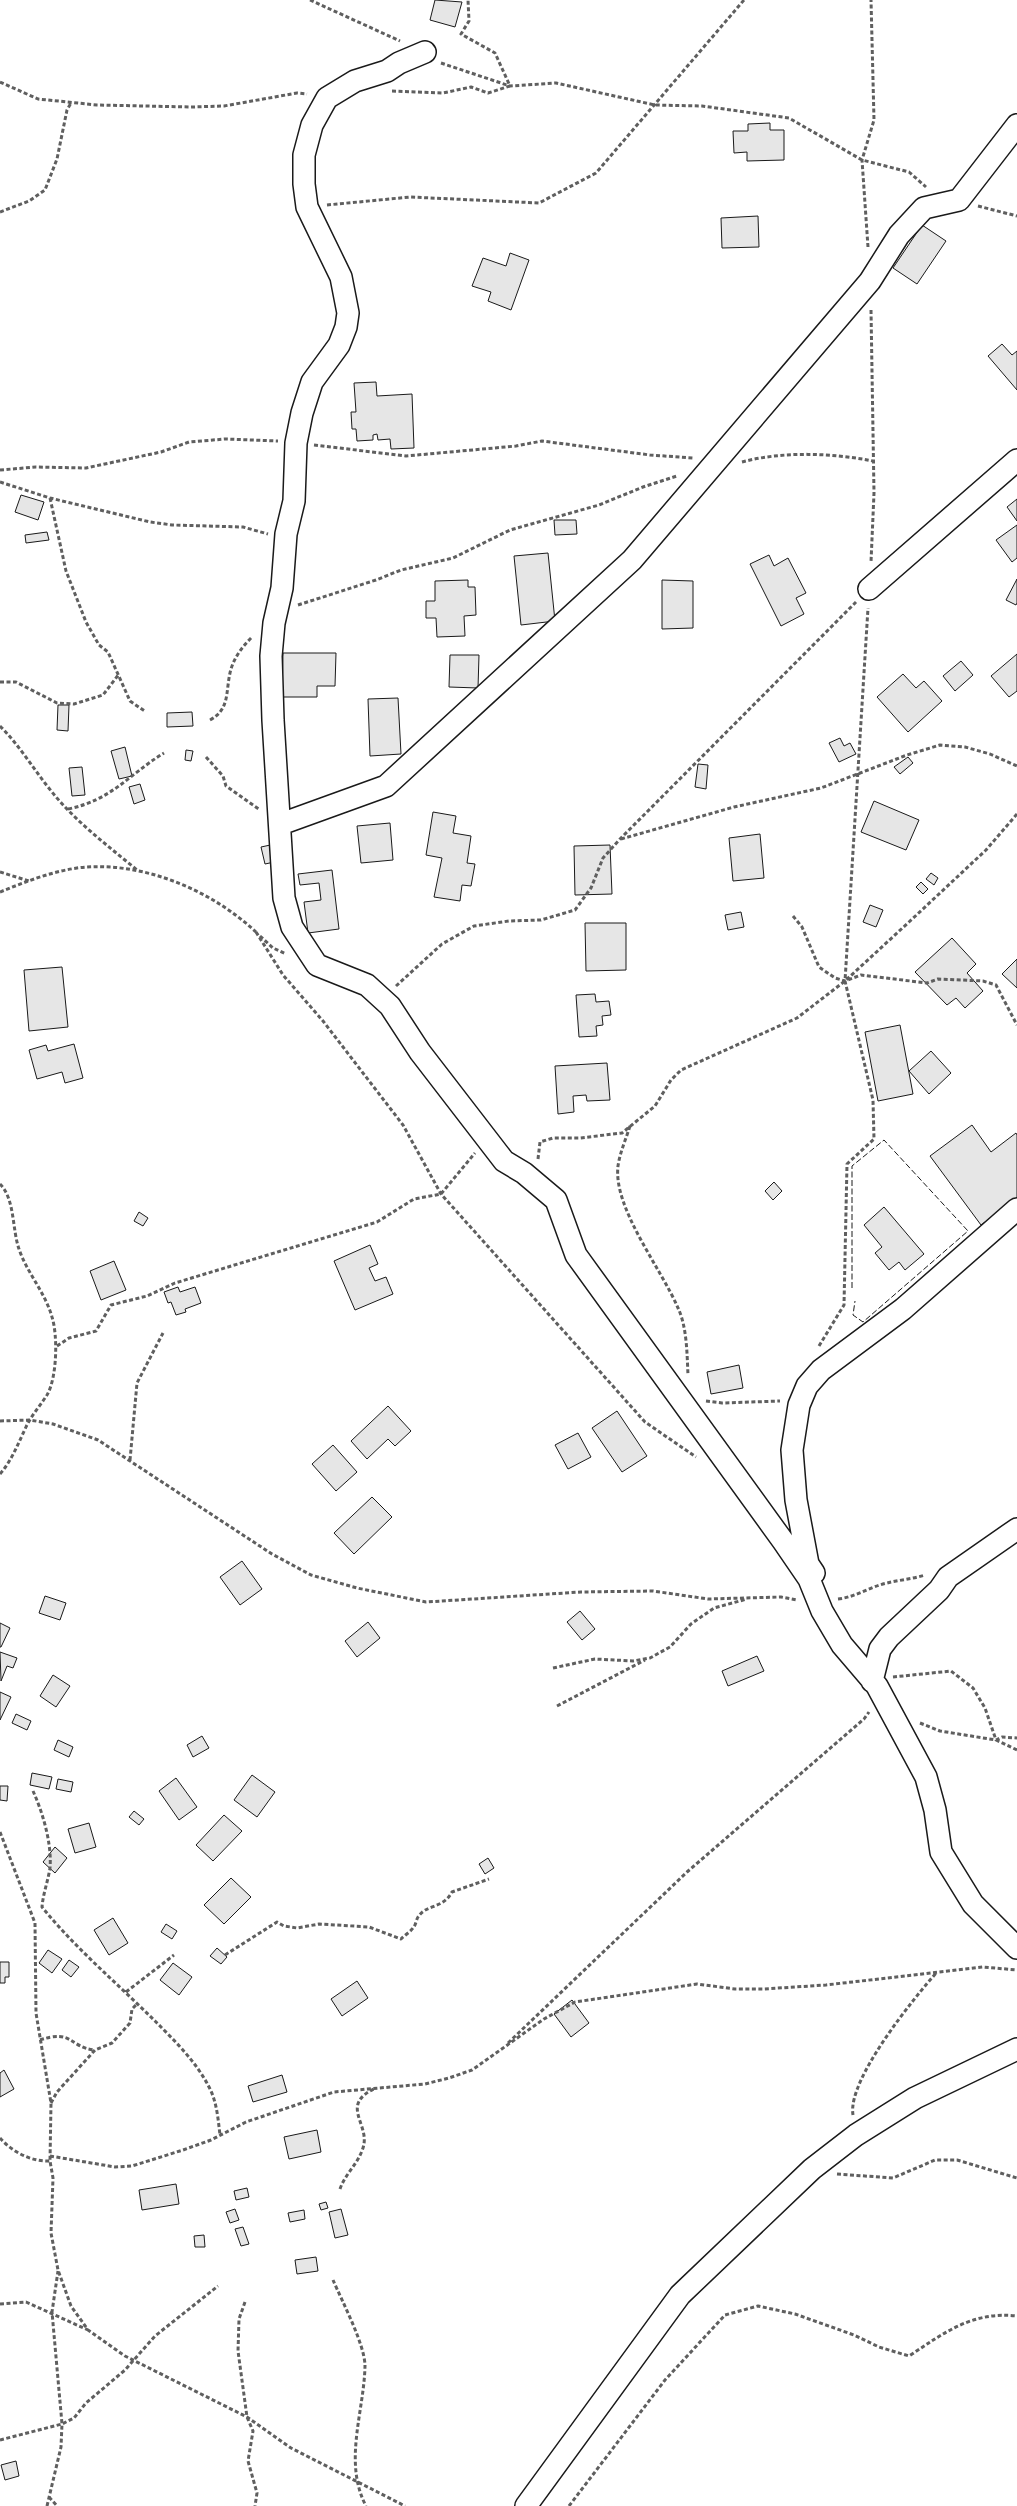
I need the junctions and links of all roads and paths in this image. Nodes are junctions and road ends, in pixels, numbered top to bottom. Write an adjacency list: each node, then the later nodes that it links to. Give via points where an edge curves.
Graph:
1 (310, 0): 4 (path)
2 (468, 0): 6 (path, via 469,21 461,34 495,53)
3 (744, 0): 10 (path)
4 (425, 52): 6 (path, via 442,64); 8 (street, via 387,71 355,81)
5 (0, 82): 9 (path, via 38,99)
6 (510, 86): 7 (path, via 488,93 471,88 443,92); 10 (path, via 556,83)
7 (389, 91)
8 (327, 98): 9 (path, via 297,93 248,103 191,107); 14 (street, via 312,125 304,155)
9 (71, 103): 15 (path, via 57,159 45,190)
10 (655, 105): 12 (path, via 702,106 789,118 862,160 908,172); 14 (path, via 596,173 540,203 410,198)
11 (1017, 125): 13 (street)
12 (928, 189)
13 (959, 200): 16 (path); 18 (street, via 924,208 899,235 870,281)
14 (307, 207): 17 (street, via 341,277 348,313 339,345 321,367 310,388)
15 (0, 212)
16 (1017, 216)
17 (296, 442): 18 (path, via 406,456 542,441); 21 (path, via 189,442 161,452 86,468); 25 (street, via 294,501)
18 (718, 460): 20 (path, via 740,463 806,454); 22 (street)
19 (1017, 460): 26 (street)
20 (873, 461)
21 (0, 470)
22 (704, 476): 27 (path, via 689,474 665,479 599,505 510,530 453,558 400,570 312,599 277,613); 39 (street, via 632,560 386,786)
23 (0, 482): 24 (path)
24 (50, 498): 25 (path, via 172,525 243,527 265,534); 28 (path, via 73,592 99,645 108,652)
25 (286, 534): 27 (street, via 282,588)
26 (870, 588): 36 (path); 40 (path)
27 (274, 623): 31 (path, via 241,648 232,668 224,706 220,715); 39 (street, via 273,720)
28 (119, 674): 29 (path, via 103,695 74,704 57,704 16,682); 30 (path, via 130,701)
29 (0, 682)
30 (146, 712)
31 (210, 720)
32 (0, 726): 37 (path, via 18,744 52,793)
33 (164, 752): 37 (path, via 108,795 87,805)
34 (206, 757): 39 (path, via 223,776 226,786)
35 (1017, 766): 36 (path, via 966,747 940,745)
36 (858, 775): 40 (path, via 821,788 734,806); 48 (path)
37 (68, 809): 41 (path)
38 (1017, 814): 48 (path, via 986,850)
39 (281, 824): 47 (street, via 284,898 292,927)
40 (620, 839): 49 (path, via 604,858 591,888 575,910 541,920 474,926 442,944)
41 (138, 871): 43 (path, via 115,867 78,868); 46 (path, via 212,899 235,912)
42 (0, 872): 43 (path)
43 (29, 881): 44 (path)
44 (0, 892)
45 (792, 916): 48 (path, via 802,927 819,967 834,978)
46 (256, 932): 47 (path, via 273,948); 55 (path, via 283,975 403,1125)
47 (317, 964): 49 (street, via 367,985)
48 (845, 981): 50 (path, via 861,975 927,983 938,979 983,981 996,986); 51 (path, via 797,1018 681,1070 655,1106); 59 (path, via 872,1100 874,1139 847,1164 844,1305)
49 (383, 999): 52 (street)
50 (1017, 1025)
51 (630, 1126): 53 (path, via 622,1133 552,1138 540,1142); 60 (path, via 618,1166 618,1187 625,1209 680,1310)
52 (486, 1139): 55 (path); 71 (street, via 504,1161 539,1184 556,1200 576,1255)
53 (538, 1164)
54 (0, 1184): 58 (path, via 7,1192 18,1247 53,1319)
55 (441, 1194): 58 (path, via 414,1199 377,1222 111,1305 96,1331 69,1338); 66 (path, via 645,1422)
56 (1017, 1210): 71 (street, via 903,1309 821,1370 807,1386 799,1405 792,1450 796,1500 808,1564)
57 (163, 1333): 65 (path, via 137,1383)
58 (57, 1346): 63 (path, via 48,1394)
59 (816, 1352)
60 (688, 1382)
61 (788, 1397): 62 (path, via 778,1401 722,1404)
62 (703, 1399)
63 (30, 1420): 64 (path); 65 (path, via 53,1424 98,1440); 67 (path, via 17,1449)
64 (0, 1421)
65 (130, 1460): 70 (path, via 272,1554 311,1575 357,1588 426,1602 581,1592 653,1591 708,1599)
66 (700, 1460)
67 (0, 1474)
68 (1017, 1529): 69 (street)
69 (948, 1576): 71 (path, via 927,1574 886,1583 855,1597); 74 (street, via 939,1590 880,1649)
70 (753, 1597): 71 (path, via 781,1596); 72 (path, via 714,1608 691,1624 670,1646)
71 (825, 1603): 74 (street)
72 (650, 1658): 73 (path, via 633,1661 594,1658); 75 (path)
73 (553, 1668)
74 (872, 1680): 76 (street); 77 (path, via 875,1704); 79 (path, via 951,1671 973,1688 985,1708)
75 (557, 1706)
76 (891, 1713): 77 (path, via 881,1710); 79 (path, via 940,1730); 84 (street, via 926,1777 941,1852 973,1904)
77 (864, 1719): 94 (path, via 687,1872)
78 (1017, 1738): 79 (path, via 1002,1736)
79 (996, 1740): 80 (path)
80 (1017, 1750)
81 (33, 1791): 89 (path, via 40,1808 50,1868 42,1907 61,1930)
82 (0, 1832): 91 (path, via 35,1923 36,2013)
83 (490, 1879): 86 (path, via 452,1892 440,1906 418,1917 413,1929 402,1939 369,1927 319,1924 297,1928 277,1922)
84 (1017, 1948)
85 (174, 1955): 89 (path)
86 (225, 1955)
87 (1017, 1970): 88 (path, via 983,1967)
88 (937, 1971): 94 (path, via 764,1989 697,1984 576,2002 544,2019); 98 (path, via 889,2034 861,2081 852,2108)
89 (126, 1992): 90 (path)
90 (137, 2004): 93 (path, via 132,2009 130,2023 116,2039); 97 (path, via 175,2041 209,2087 218,2111)
91 (40, 2040): 93 (path, via 68,2037 86,2049); 96 (path)
92 (1017, 2049): 98 (street, via 915,2098)
93 (95, 2050): 96 (path)
94 (496, 2054): 95 (path, via 472,2070 449,2078 425,2084)
95 (379, 2087): 97 (path, via 334,2092 246,2122); 104 (path, via 365,2093 359,2101 358,2124 365,2139 356,2165)
96 (51, 2103): 100 (path)
97 (220, 2135): 100 (path, via 132,2166 115,2167)
98 (856, 2135): 102 (street)
99 (0, 2138): 101 (path, via 12,2149 35,2161)
100 (50, 2156): 101 (path)
101 (50, 2161): 105 (path, via 53,2178 51,2233)
102 (812, 2169): 103 (path, via 852,2177 893,2178 935,2160 957,2160); 124 (street, via 680,2295)
103 (1017, 2178)
104 (340, 2189)
105 (58, 2270): 110 (path); 112 (path, via 70,2306)
106 (333, 2280): 117 (path, via 358,2339 365,2365 356,2438)
107 (218, 2286): 113 (path, via 155,2336)
108 (245, 2302): 114 (path, via 240,2319 238,2351)
109 (0, 2304): 110 (path, via 26,2302)
110 (52, 2312): 112 (path); 115 (path)
111 (1017, 2316): 125 (path, via 1004,2314 961,2323 908,2356 786,2312 758,2306 725,2315 666,2380)
112 (88, 2330): 113 (path)
113 (132, 2360): 114 (path); 115 (path, via 74,2418)
114 (247, 2417): 117 (path, via 291,2448); 121 (path, via 253,2432 248,2461 257,2493)
115 (62, 2424): 116 (path); 118 (path, via 61,2447)
116 (0, 2440)
117 (356, 2481): 122 (path); 123 (path)
118 (49, 2496): 119 (path); 120 (path)
119 (46, 2506)
120 (56, 2506)
121 (255, 2506)
122 (366, 2506)
123 (405, 2506)
124 (526, 2506)
125 (569, 2506)

